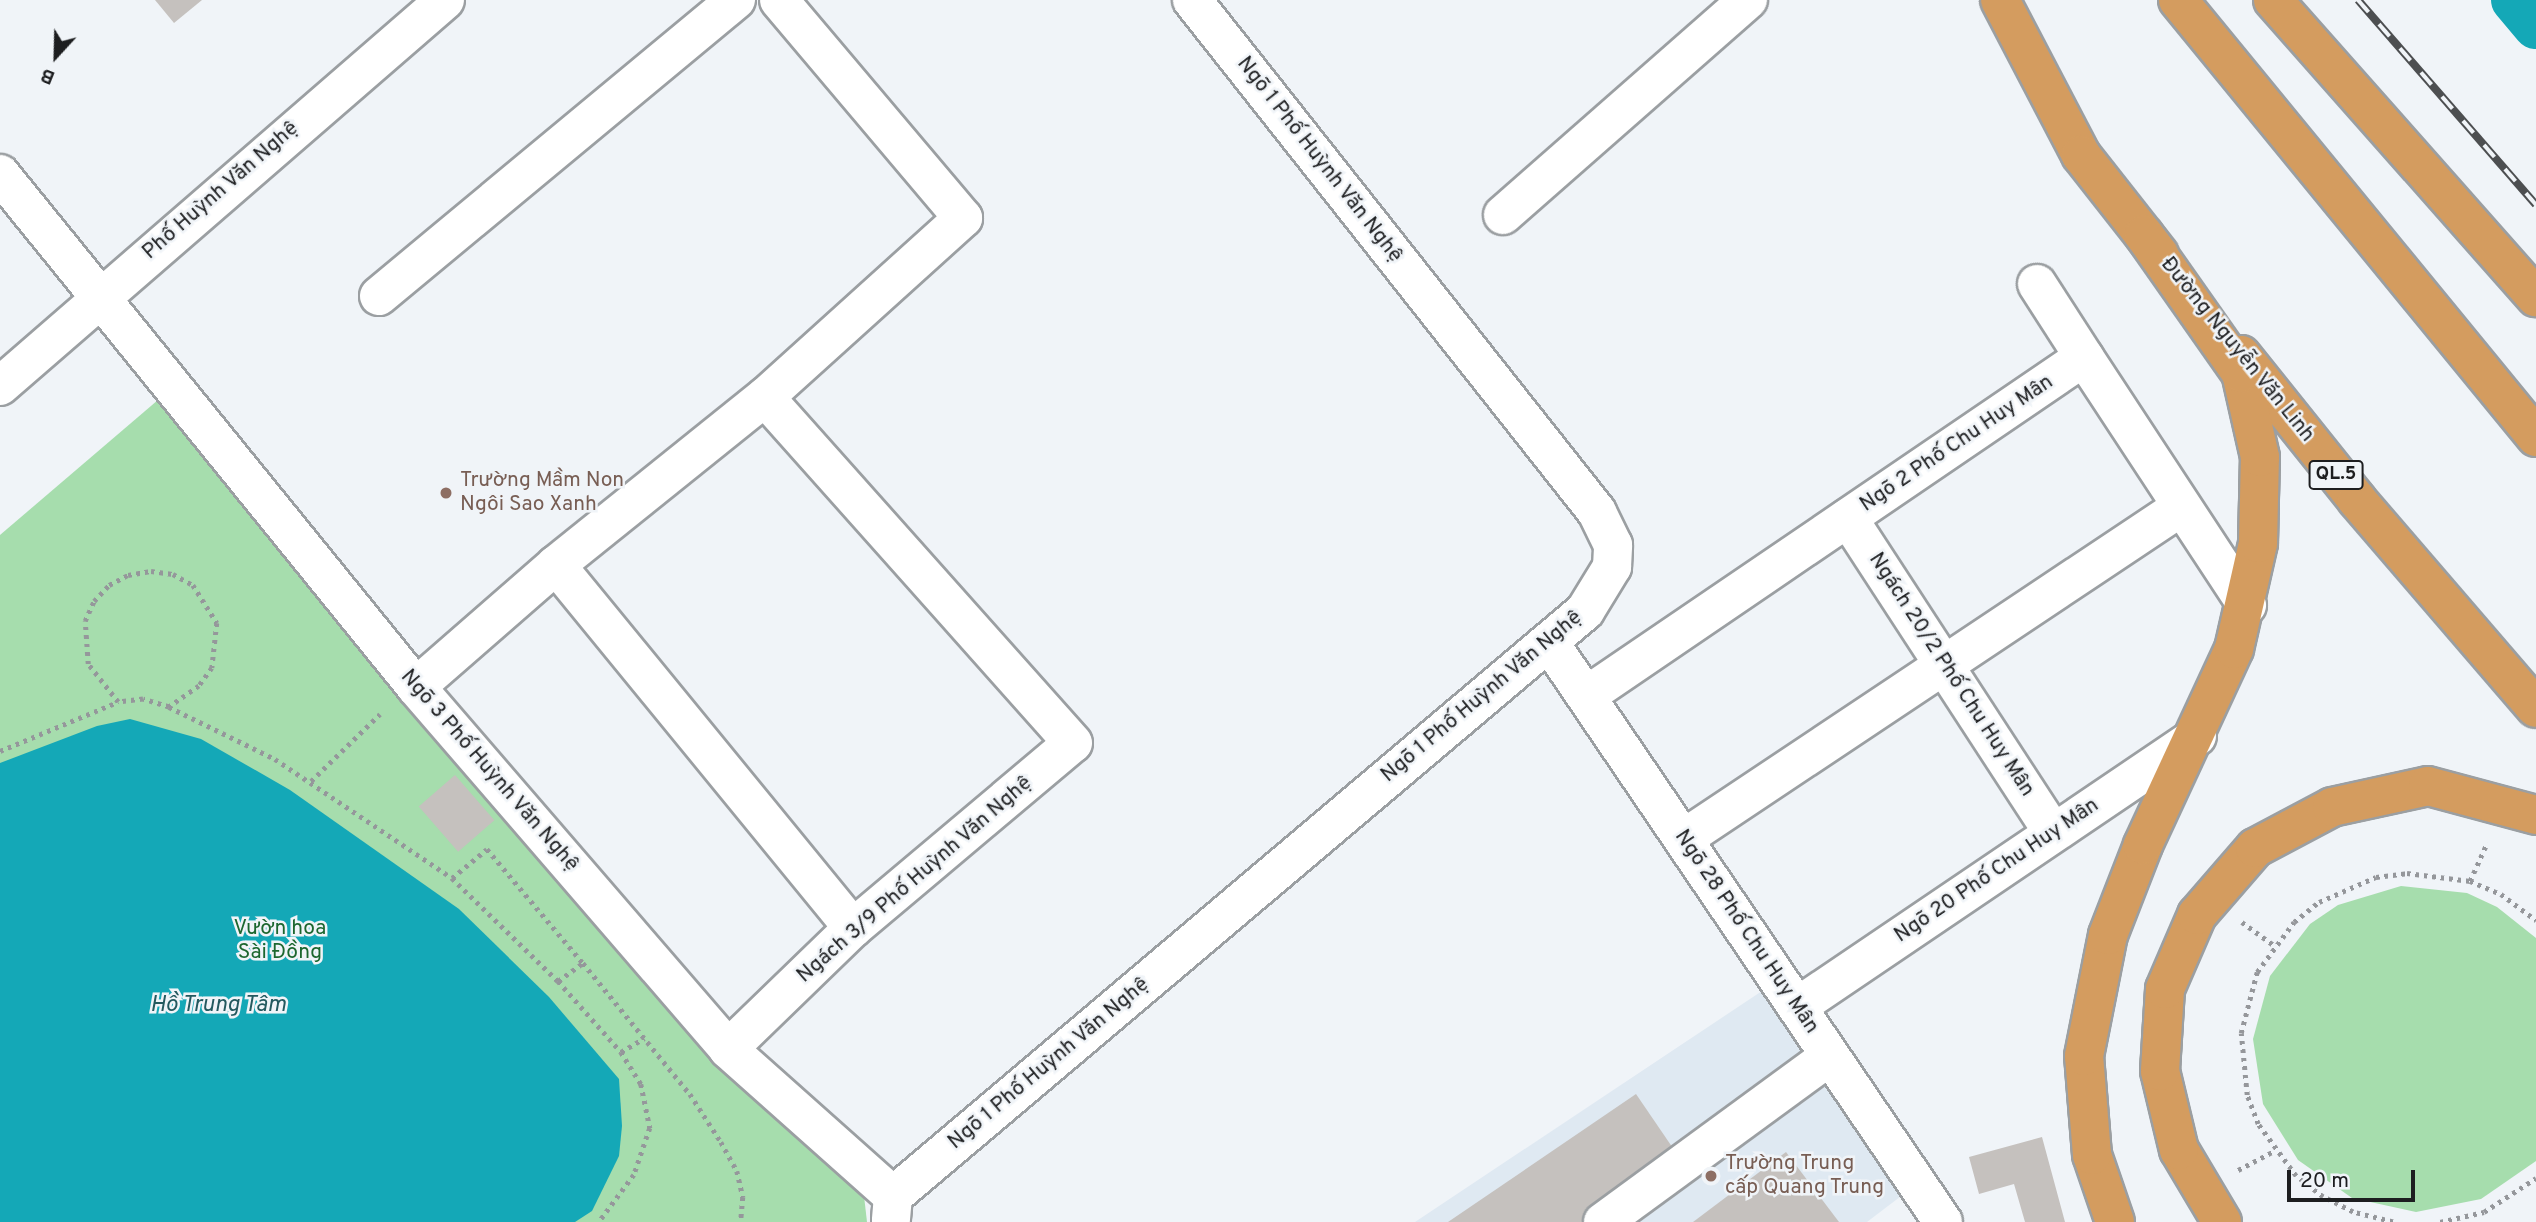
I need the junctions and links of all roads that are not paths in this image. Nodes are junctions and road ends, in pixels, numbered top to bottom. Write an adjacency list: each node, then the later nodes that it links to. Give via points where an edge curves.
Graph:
1 (445, 0): 15 (street, Phố Huỳnh Văn Nghệ)
2 (736, 0): 13 (street)
3 (779, 0): 18 (street, via 963,218)
4 (1192, 0): 24 (street, Ngõ 1 Phố Huỳnh Văn Nghệ, via 1597,512 1613,545 1612,567 1585,611)
5 (1748, 0): 10 (street)
6 (2000, 0): 11 (highway, Đường Nguyễn Văn Linh / QL.5, via 2081,155)
7 (2178, 0): 19 (highway)
8 (2273, 0): 14 (highway)
9 (0, 174): 15 (street, Ngõ 3 Phố Huỳnh Văn Nghệ)
10 (1503, 215)
11 (2144, 235): 23 (highway, via 2241,373 2260,457 2258,544); 28 (highway, Đường Nguyễn Văn Linh / QL.5, via 2357,500)
12 (2037, 284): 16 (street)
13 (379, 296)
14 (2536, 297)
15 (97, 299): 17 (street, Phố Huỳnh Văn Nghệ); 26 (street, Ngõ 3 Phố Huỳnh Văn Nghệ)
16 (2084, 358): 20 (street); 21 (street, Ngõ 2 Phố Chu Huy Mân)
17 (0, 386)
18 (765, 397): 22 (street); 33 (street, Ngách 3/9 Phố Huỳnh Văn Nghệ, via 1073,743)
19 (2536, 437)
20 (2181, 507): 23 (street); 25 (street)
21 (1849, 517): 25 (street, Ngách 20/2 Phố Chu Huy Mân); 27 (street, Ngõ 2 Phố Chu Huy Mân)
22 (556, 565): 26 (street); 33 (street)
23 (2247, 605): 29 (highway, via 2234,649)
24 (1549, 642): 27 (street, Ngõ 28 Phố Chu Huy Mân); 37 (street, Ngõ 1 Phố Huỳnh Văn Nghệ)
25 (1944, 665): 31 (street, Ngách 20/2 Phố Chu Huy Mân); 32 (street)
26 (416, 687): 35 (street, Ngõ 3 Phố Huỳnh Văn Nghệ)
27 (1586, 696): 32 (street, Ngõ 28 Phố Chu Huy Mân)
28 (2536, 708)
29 (2197, 736): 31 (street, Ngõ 20 Phố Chu Huy Mân); 40 (highway, via 2143,845 2108,935 2084,1056 2092,1155)
30 (2536, 815): 41 (highway, via 2428,786 2332,807 2255,848 2197,915 2165,989 2160,1071 2179,1150)
31 (2053, 832): 34 (street, Ngõ 20 Phố Chu Huy Mân)
32 (1683, 839): 34 (street, Ngõ 28 Phố Chu Huy Mân)
33 (853, 928): 35 (street, Ngách 3/9 Phố Huỳnh Văn Nghệ)
34 (1797, 1007): 36 (street, Ngõ 28 Phố Chu Huy Mân)
35 (728, 1049): 37 (street, Ngõ 3 Phố Huỳnh Văn Nghệ)
36 (1830, 1056): 38 (street); 39 (street, Ngõ 28 Phố Chu Huy Mân)
37 (892, 1209)
38 (1603, 1222)
39 (1943, 1222)
40 (2115, 1222)
41 (2222, 1222)

